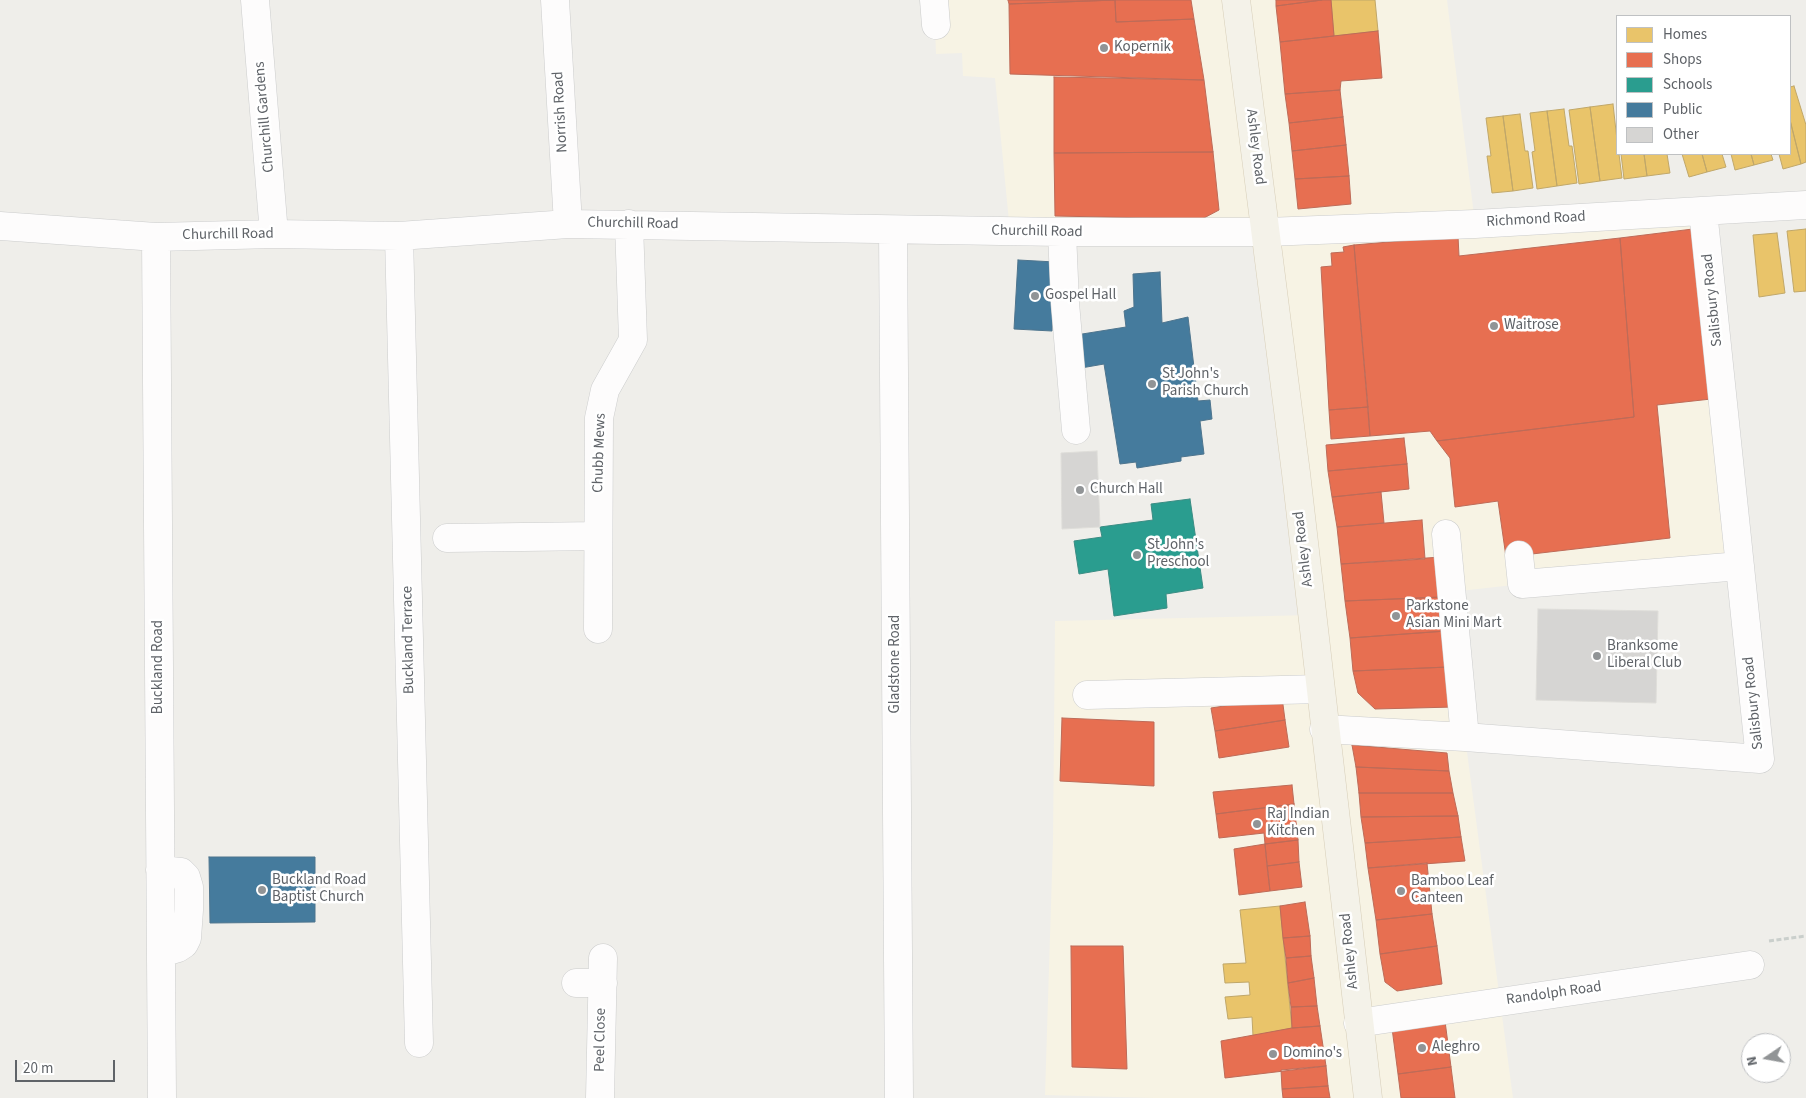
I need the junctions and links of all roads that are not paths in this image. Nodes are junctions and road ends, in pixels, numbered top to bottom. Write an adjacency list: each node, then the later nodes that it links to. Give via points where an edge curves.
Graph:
1 (255, 0): 12 (street, Churchill Gardens)
2 (555, 0): 6 (street, Norrish Road)
3 (1236, 0): 11 (main road, Ashley Road)
4 (1806, 205): 5 (street, Richmond Road)
5 (1703, 211): 11 (street, Richmond Road, via 1656,223 1465,224); 20 (street, Salisbury Road)
6 (568, 224): 7 (street, Churchill Road); 13 (street, Churchill Road)
7 (629, 224): 9 (street, Churchill Road); 17 (street, Chubb Mews, via 633,340 605,390 599,418)
8 (0, 226): 14 (street, Churchill Road)
9 (893, 230): 10 (street, Churchill Road); 32 (street, Gladstone Road)
10 (1062, 232): 11 (street, Churchill Road); 15 (street)
11 (1266, 232): 22 (main road, Ashley Road)
12 (274, 234): 13 (street, Churchill Road); 14 (street, Churchill Road)
13 (399, 236): 29 (street, Buckland Terrace)
14 (156, 237): 30 (street, Buckland Road)
15 (1076, 430)
16 (1446, 534): 25 (street)
17 (598, 536): 18 (street); 21 (street, Chubb Mews)
18 (447, 538)
19 (1519, 555): 20 (street, via 1522,584)
20 (1740, 566): 25 (street, Salisbury Road, via 1760,759)
21 (598, 629)
22 (1320, 689): 23 (street); 24 (main road, Ashley Road)
23 (1087, 695)
24 (1324, 729): 25 (street, Salisbury Road); 28 (main road, Ashley Road)
25 (1465, 737)
26 (1750, 966): 28 (street, Randolph Road)
27 (576, 983): 31 (street, Peel Close, via 603,971)
28 (1358, 1023): 33 (main road, Ashley Road)
29 (419, 1043)
30 (162, 1098)
31 (600, 1098)
32 (899, 1098)
33 (1368, 1098)

